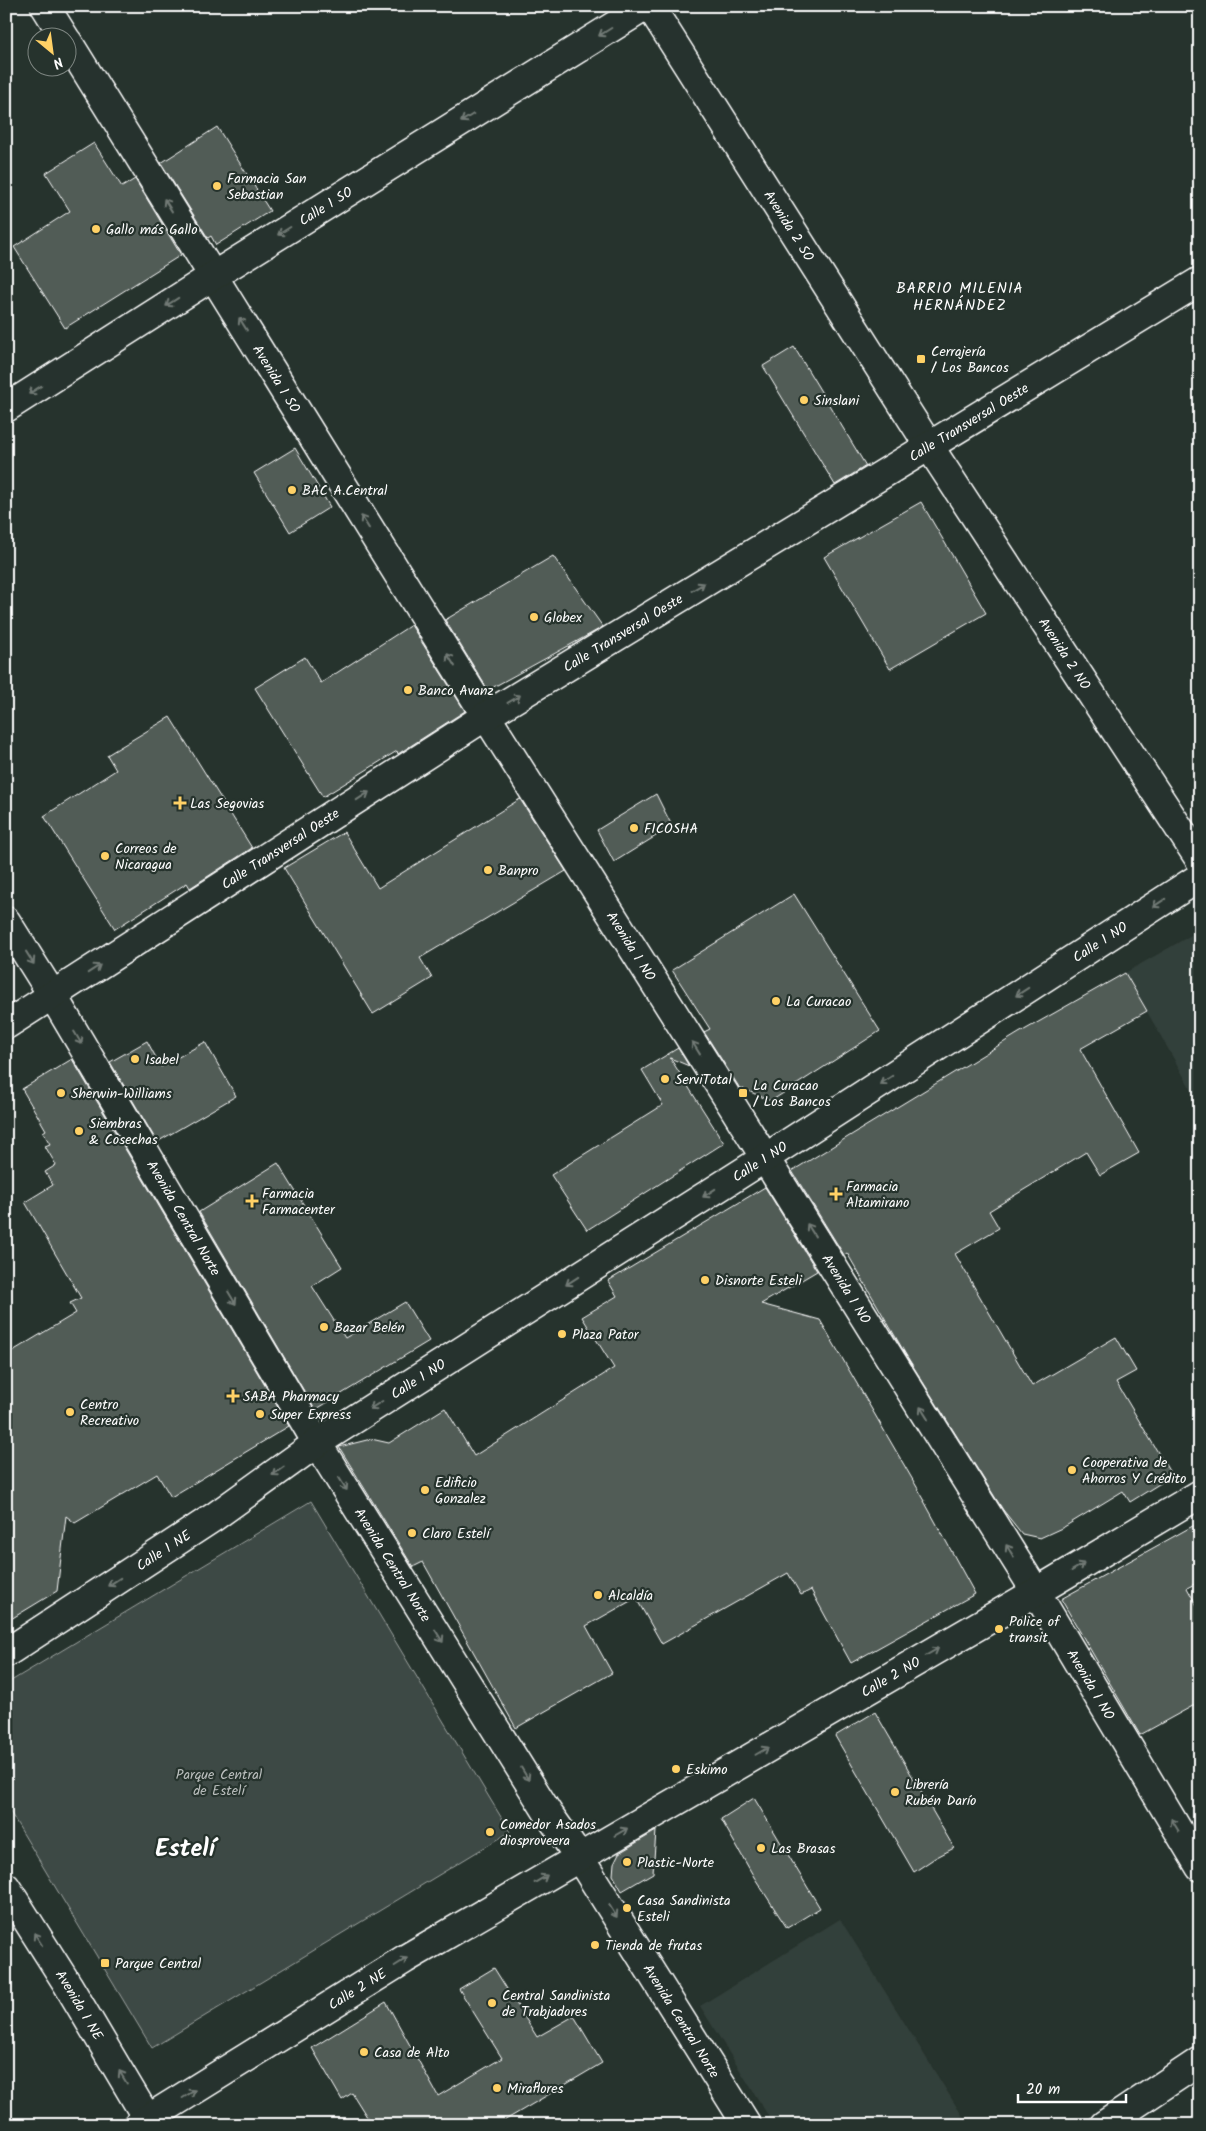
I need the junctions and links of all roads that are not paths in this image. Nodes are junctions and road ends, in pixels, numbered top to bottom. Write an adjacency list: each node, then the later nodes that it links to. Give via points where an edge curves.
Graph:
1 (45, 6): 4 (street)
2 (646, 6): 6 (street, Calle 1 SO, one-way to 6)
3 (650, 6): 9 (street, Avenida 2 SO)
4 (58, 28)
5 (78, 58): 6 (street, Avenida 1 SO, one-way to 5)
6 (213, 276): 8 (street, Calle 1 SO, one-way to 8); 10 (street, Avenida 1 SO, one-way to 6)
7 (1200, 281): 9 (street, Calle Transversal Oeste)
8 (6, 408)
9 (930, 446): 10 (street, Calle Transversal Oeste, one-way to 9); 11 (street, Avenida 2 NO)
10 (486, 716): 14 (street, Calle Transversal Oeste, one-way to 10); 16 (street, Avenida 1 NO, one-way to 10)
11 (1200, 860)
12 (1200, 877): 16 (street, Calle 1 NO, one-way to 16)
13 (6, 921): 14 (street, Avenida Central Norte, one-way to 14)
14 (53, 996): 15 (street, Calle Transversal Oeste); 17 (street, Avenida Central Norte, one-way to 17)
15 (6, 1025)
16 (765, 1158): 17 (street, Calle 1 NO, one-way to 17); 19 (street, Avenida 1 NO, one-way to 16)
17 (317, 1443): 20 (street, Calle 1 NE, one-way to 20, via 214,1517); 21 (street, Avenida Central Norte, one-way to 21, via 548,1813)
18 (1200, 1494): 19 (street, Calle 2 NO, one-way to 18)
19 (1036, 1592): 21 (street, Calle 2 NO, one-way to 19); 22 (street, Avenida 1 NO, one-way to 19)
20 (6, 1654)
21 (579, 1857): 25 (street, Calle 2 NE, one-way to 21, via 405,1959); 26 (street, Avenida Central Norte, one-way to 26)
22 (1200, 1867)
23 (6, 1887): 25 (street, Avenida 1 NE, one-way to 23, via 68,1985)
24 (1200, 2061): 27 (street)
25 (145, 2123)
26 (747, 2125)
27 (1104, 2125)

